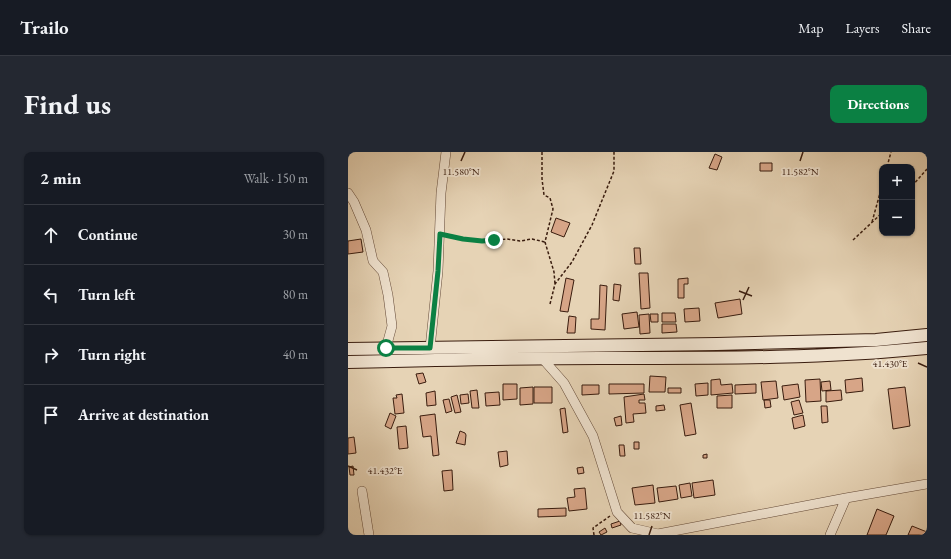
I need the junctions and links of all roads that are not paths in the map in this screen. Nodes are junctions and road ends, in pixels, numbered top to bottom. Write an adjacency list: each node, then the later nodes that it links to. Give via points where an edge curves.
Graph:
1 (446, 152): 5 (street)
2 (348, 193): 4 (street, via 366,230 373,261 383,272 392,326)
3 (927, 335): 5 (main road, via 876,340)
4 (386, 348): 5 (main road); 7 (main road)
5 (430, 348)
6 (927, 348): 8 (main road, via 879,353 724,358)
7 (348, 349)
8 (542, 358): 9 (main road); 14 (street, via 564,383 593,436 617,512 632,528)
9 (348, 362)
10 (927, 484): 12 (street)
11 (362, 491): 13 (street)
12 (846, 498): 14 (street); 15 (street)
13 (369, 535)
14 (658, 535)
15 (830, 535)

